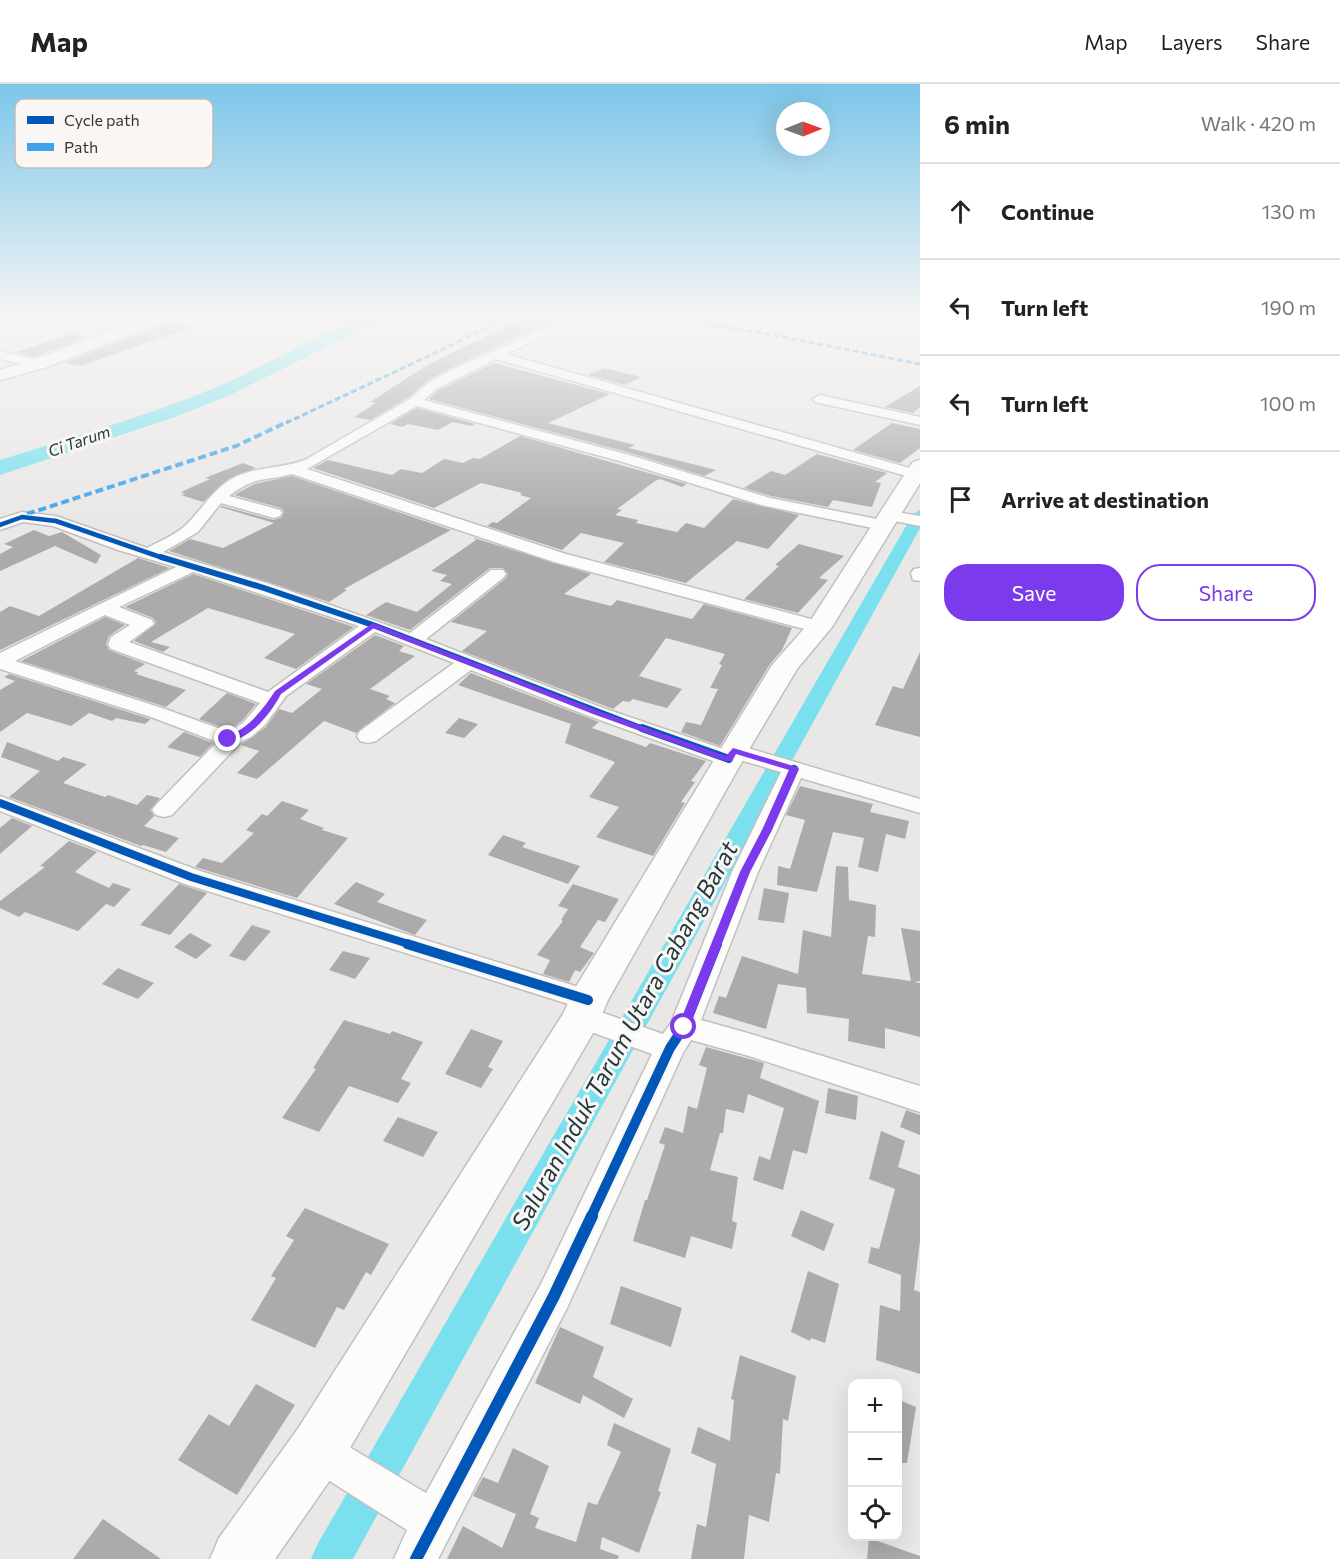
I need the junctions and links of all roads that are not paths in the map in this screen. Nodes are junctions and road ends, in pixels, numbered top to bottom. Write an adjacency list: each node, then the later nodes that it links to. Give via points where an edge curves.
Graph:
1 (438, 383): 4 (street)
2 (597, 383): 7 (street)
3 (820, 399): 5 (street)
4 (415, 402): 6 (street); 10 (street, via 628,459 767,502)
5 (920, 421)
6 (294, 470): 8 (street, via 251,476); 17 (street, via 560,558)
7 (918, 470): 10 (main road)
8 (217, 497): 9 (street); 12 (street, via 192,529)
9 (274, 513)
10 (899, 520): 17 (main road)
11 (0, 525): 12 (street, via 16,518 45,518)
12 (148, 554): 13 (street)
13 (191, 567): 15 (street); 16 (street)
14 (497, 574): 18 (street)
15 (104, 608): 19 (street); 21 (street, via 145,624 118,641 118,645)
16 (373, 625): 18 (street); 21 (street, via 278,692)
17 (819, 627): 24 (main road, via 786,665)
18 (413, 640): 20 (street)
19 (0, 662): 23 (street, via 158,713 223,739)
20 (470, 662): 22 (street); 24 (street, via 596,712)
21 (273, 701): 23 (street, via 254,723)
22 (368, 736)
23 (233, 738): 28 (street)
24 (738, 755): 25 (street); 29 (main road)
25 (790, 767): 27 (street); 30 (street, via 767,830)
26 (0, 803): 29 (street, via 190,877)
27 (920, 806)
28 (164, 810)
29 (592, 1013): 30 (street); 32 (main road)
30 (666, 1037): 31 (street, via 751,1045); 33 (street, via 554,1296)
31 (920, 1100)
32 (330, 1459): 33 (street); 34 (main road)
33 (418, 1528)
34 (240, 1559)

